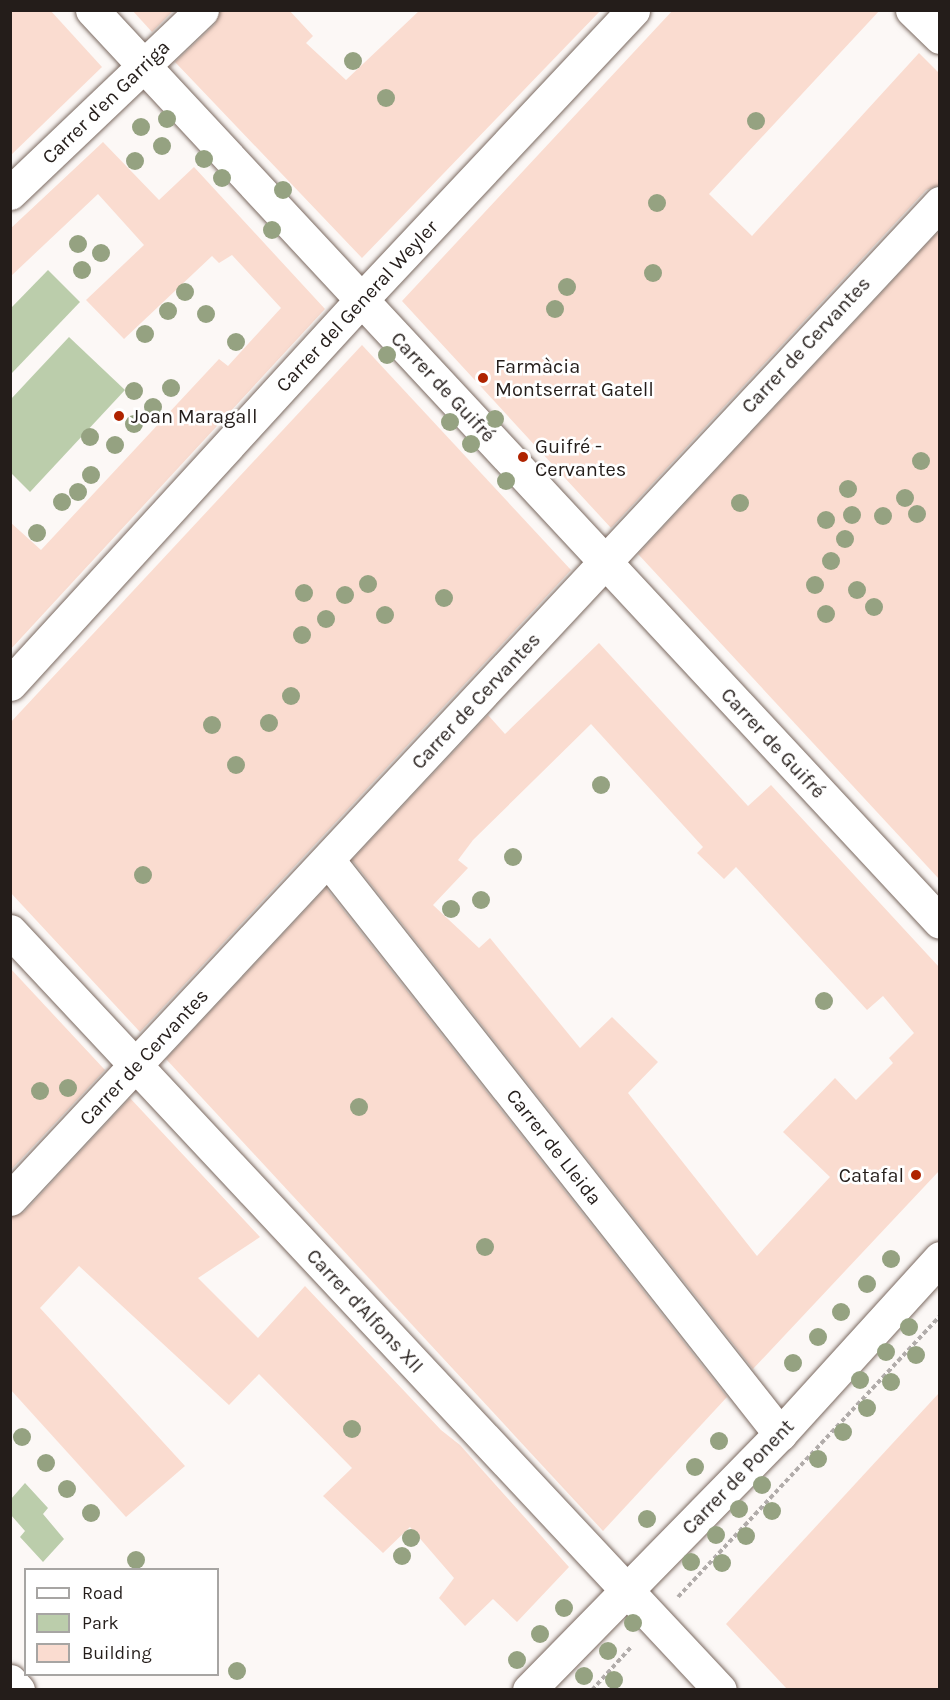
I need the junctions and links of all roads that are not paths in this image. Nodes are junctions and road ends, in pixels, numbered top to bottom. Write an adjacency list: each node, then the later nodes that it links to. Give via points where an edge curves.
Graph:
1 (92, 10): 6 (street, Carrer de Guifré)
2 (202, 10): 6 (street, Carrer d'en Garriga)
3 (633, 10): 9 (street, Carrer del General Weyler)
4 (912, 10): 5 (street)
5 (939, 38)
6 (144, 66): 7 (street, Carrer d'en Garriga); 9 (street, Carrer de Guifré)
7 (10, 193)
8 (939, 203): 10 (street, Carrer de Cervantes)
9 (362, 299): 10 (street, Carrer de Guifré); 11 (street, Carrer del General Weyler)
10 (604, 562): 12 (street, Carrer de Cervantes); 13 (street, Carrer de Guifré)
11 (10, 684)
12 (328, 860): 15 (street, Carrer de Cervantes); 18 (street, Carrer de Lleida)
13 (939, 922)
14 (10, 931): 15 (street, Carrer d'Alfons XII)
15 (137, 1066): 16 (street, Carrer de Cervantes); 19 (street, Carrer d'Alfons XII)
16 (10, 1199)
17 (939, 1258): 18 (street, Carrer de Ponent)
18 (780, 1434): 19 (street, Carrer de Ponent)
19 (626, 1591): 22 (street, Carrer de Ponent); 23 (street, Carrer d'Alfons XII)
20 (10, 1681): 21 (street)
21 (18, 1689)
22 (529, 1689)
23 (720, 1689)

